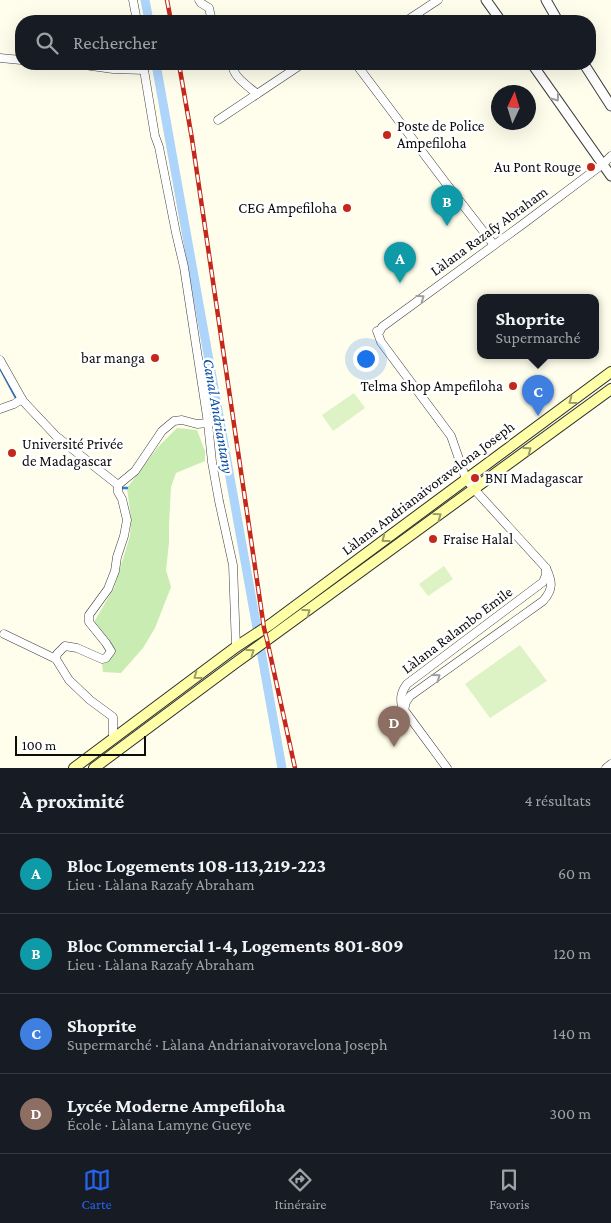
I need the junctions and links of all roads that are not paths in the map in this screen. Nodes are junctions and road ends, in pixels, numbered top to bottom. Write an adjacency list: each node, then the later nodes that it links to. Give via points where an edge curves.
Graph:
1 (133, 0): 6 (street)
2 (200, 0): 7 (street, via 209,8)
3 (438, 0): 8 (street)
4 (486, 0): 9 (street)
5 (546, 0): 10 (street)
6 (136, 15)
7 (211, 15)
8 (415, 15)
9 (497, 15)
10 (555, 15)
11 (0, 58): 12 (street)
12 (15, 59)
13 (144, 70): 31 (street, via 155,136 184,267)
14 (233, 70): 19 (street)
15 (293, 70): 19 (street)
16 (361, 70): 25 (street)
17 (536, 70): 23 (street, one-way to 23)
18 (588, 70): 20 (street)
19 (257, 94): 21 (street)
20 (611, 106)
21 (218, 120)
22 (611, 156): 23 (street, Làlana Razafy Abraham)
23 (603, 164): 24 (street); 25 (street, Làlana Razafy Abraham)
24 (611, 176)
25 (494, 245): 32 (street, Làlana Razafy Abraham, one-way to 25, via 451,436 381,342 377,330 380,331)
26 (0, 360): 29 (street)
27 (611, 372): 32 (main road, Làlana Andrianaivoravelona Joseph, one-way to 32)
28 (611, 389): 34 (main road, Làlana Andrianaivoravelona Joseph, one-way to 28)
29 (22, 399): 30 (street); 33 (street, via 56,436)
30 (0, 409)
31 (208, 423): 33 (street, via 174,421 162,431 135,471); 37 (street, via 212,462 233,565)
32 (466, 479): 34 (street); 37 (main road, Làlana Andrianaivoravelona Joseph, one-way to 37)
33 (118, 488): 38 (street, via 127,520 124,539 108,589 89,615 89,622 106,643 110,654 102,659 65,646)
34 (474, 489): 35 (street); 43 (main road, Làlana Andrianaivoravelona Joseph, one-way to 34)
35 (546, 568): 39 (street, Làlana Ralambo Emile, via 543,582 407,684 400,700); 39 (street, one-way to 35, via 410,696 543,601 551,585)
36 (4, 634): 38 (street)
37 (236, 647): 40 (main road, Làlana Andrianaivoravelona Joseph, one-way to 40)
38 (56, 659): 40 (street, via 69,680 113,717)
39 (403, 708): 44 (street)
40 (113, 738): 42 (main road, Làlana Andrianaivoravelona Joseph)
41 (611, 764): 45 (street)
42 (74, 768)
43 (94, 768)
44 (447, 768)
45 (606, 768)

